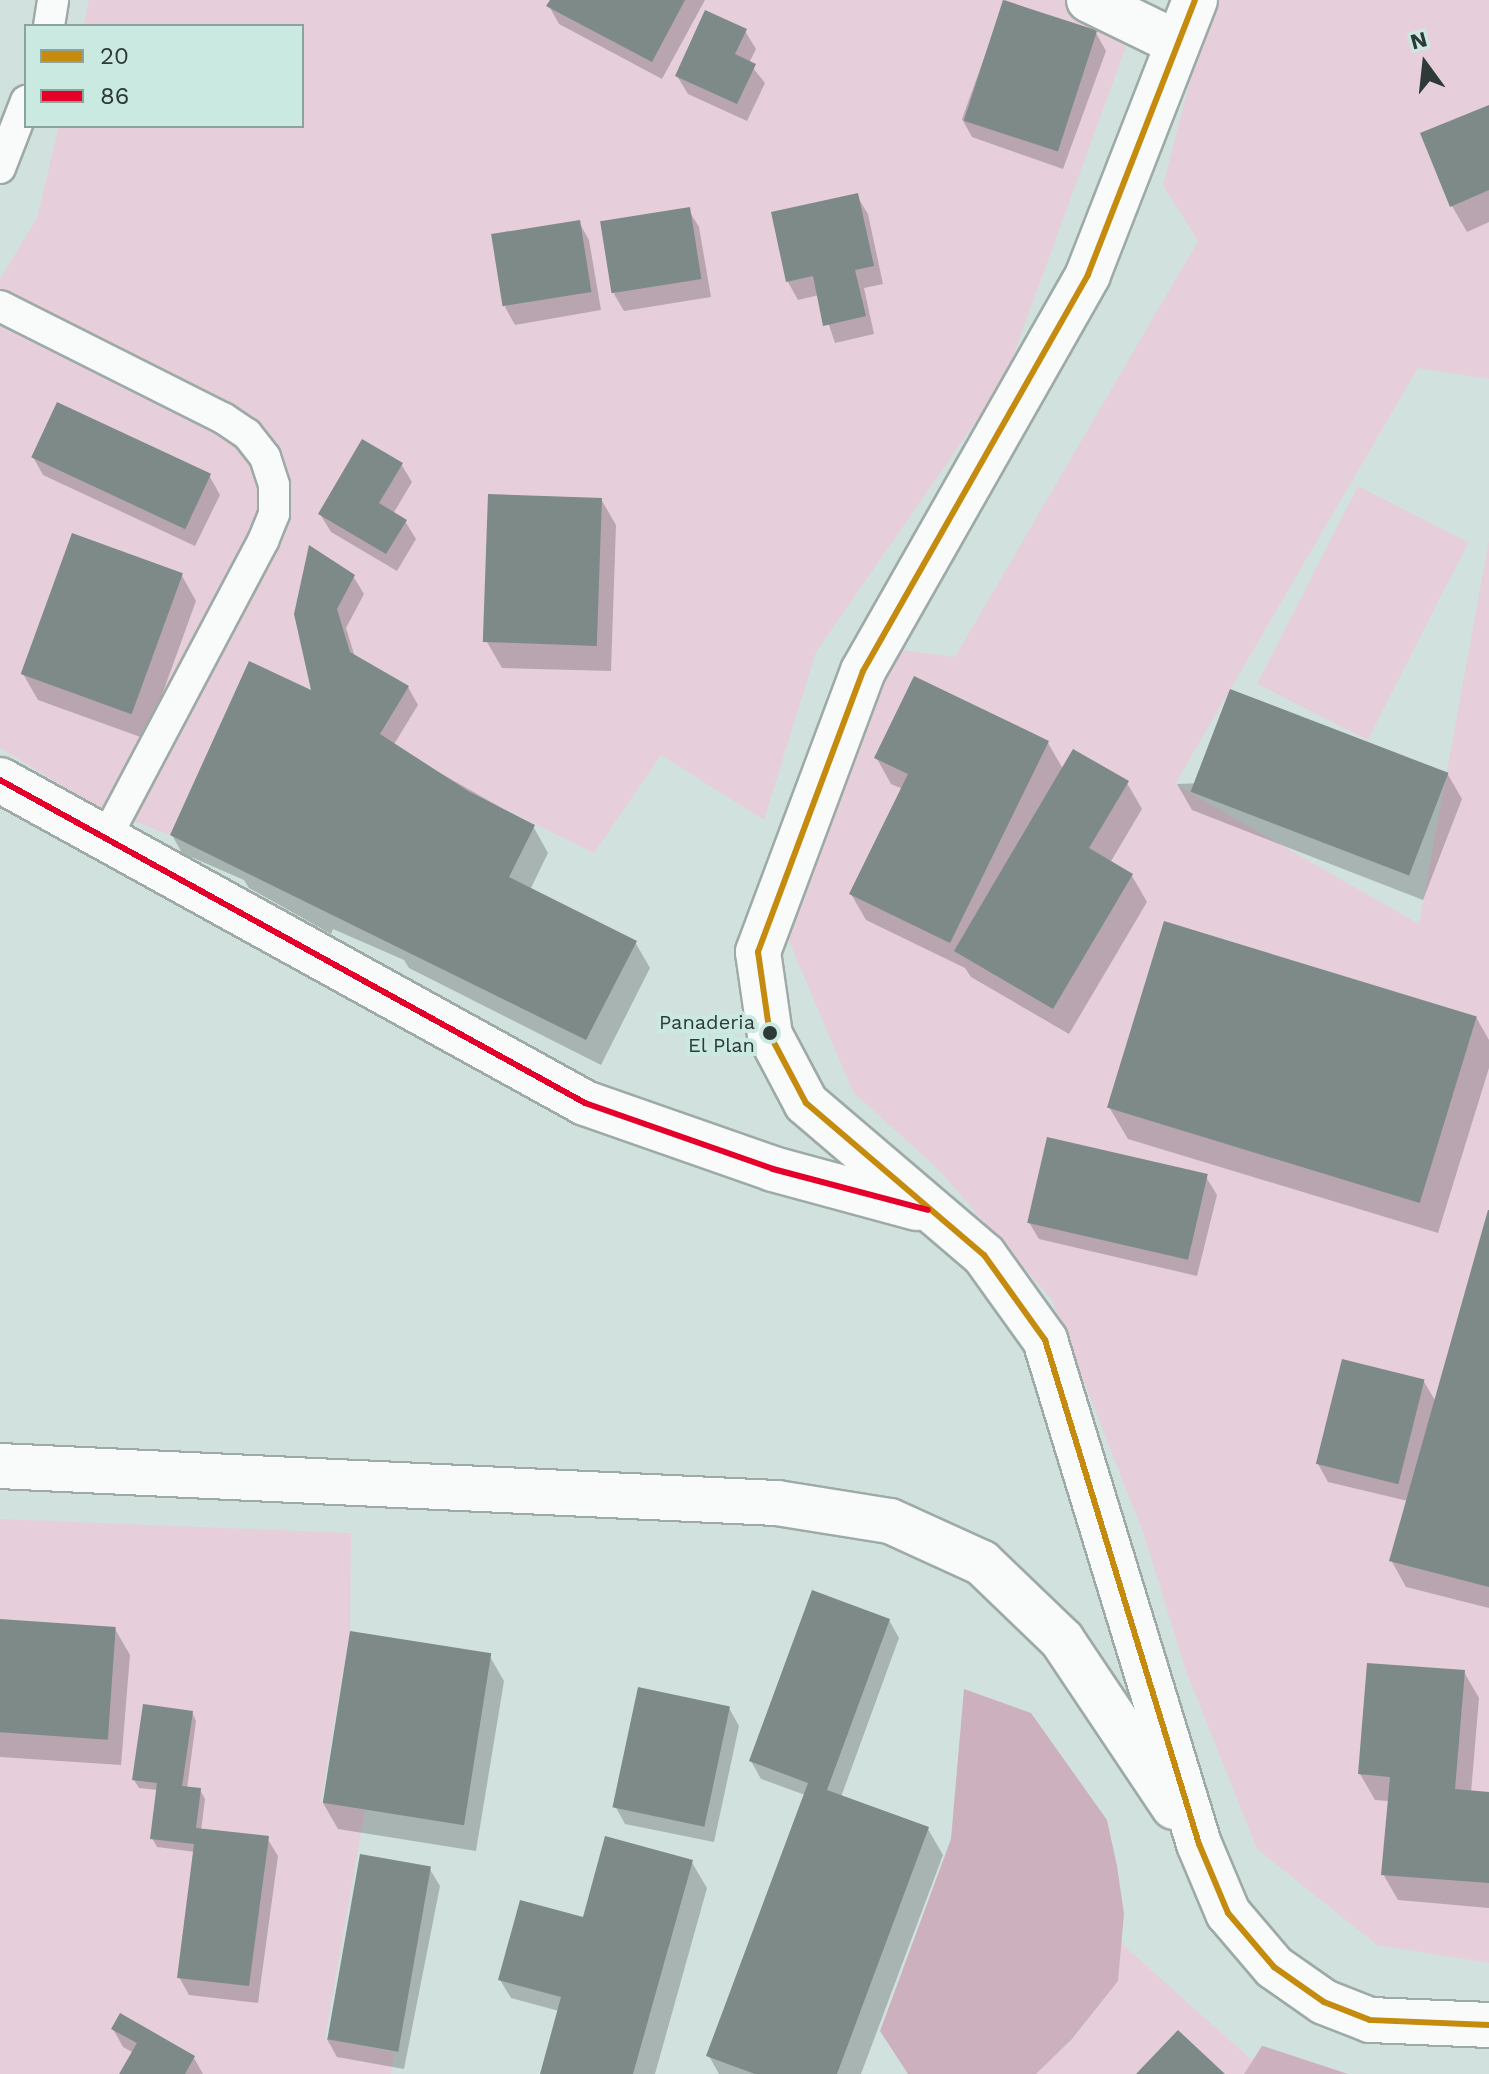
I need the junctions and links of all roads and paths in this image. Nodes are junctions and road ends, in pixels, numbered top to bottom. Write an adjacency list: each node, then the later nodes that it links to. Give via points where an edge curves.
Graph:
1 (53, 0): 4 (lane)
2 (1089, 0): 5 (street)
3 (1195, 0): 5 (street)
4 (49, 24)
5 (1175, 42): 11 (street, via 1088,275 863,671 758,952 770,1035 806,1103)
6 (24, 106): 7 (lane)
7 (0, 168)
8 (0, 306): 10 (lane, via 223,418 247,434 265,457 274,485 274,514 263,541)
9 (0, 780): 10 (street)
10 (106, 838): 11 (street, via 585,1103 773,1169)
11 (928, 1210): 13 (street, via 984,1255 1045,1340)
12 (0, 1466): 13 (street, via 777,1503 890,1521 982,1563 1062,1640)
13 (1199, 1844): 14 (street, via 1228,1913 1274,1967 1324,2002 1370,2020)
14 (1489, 2025)

